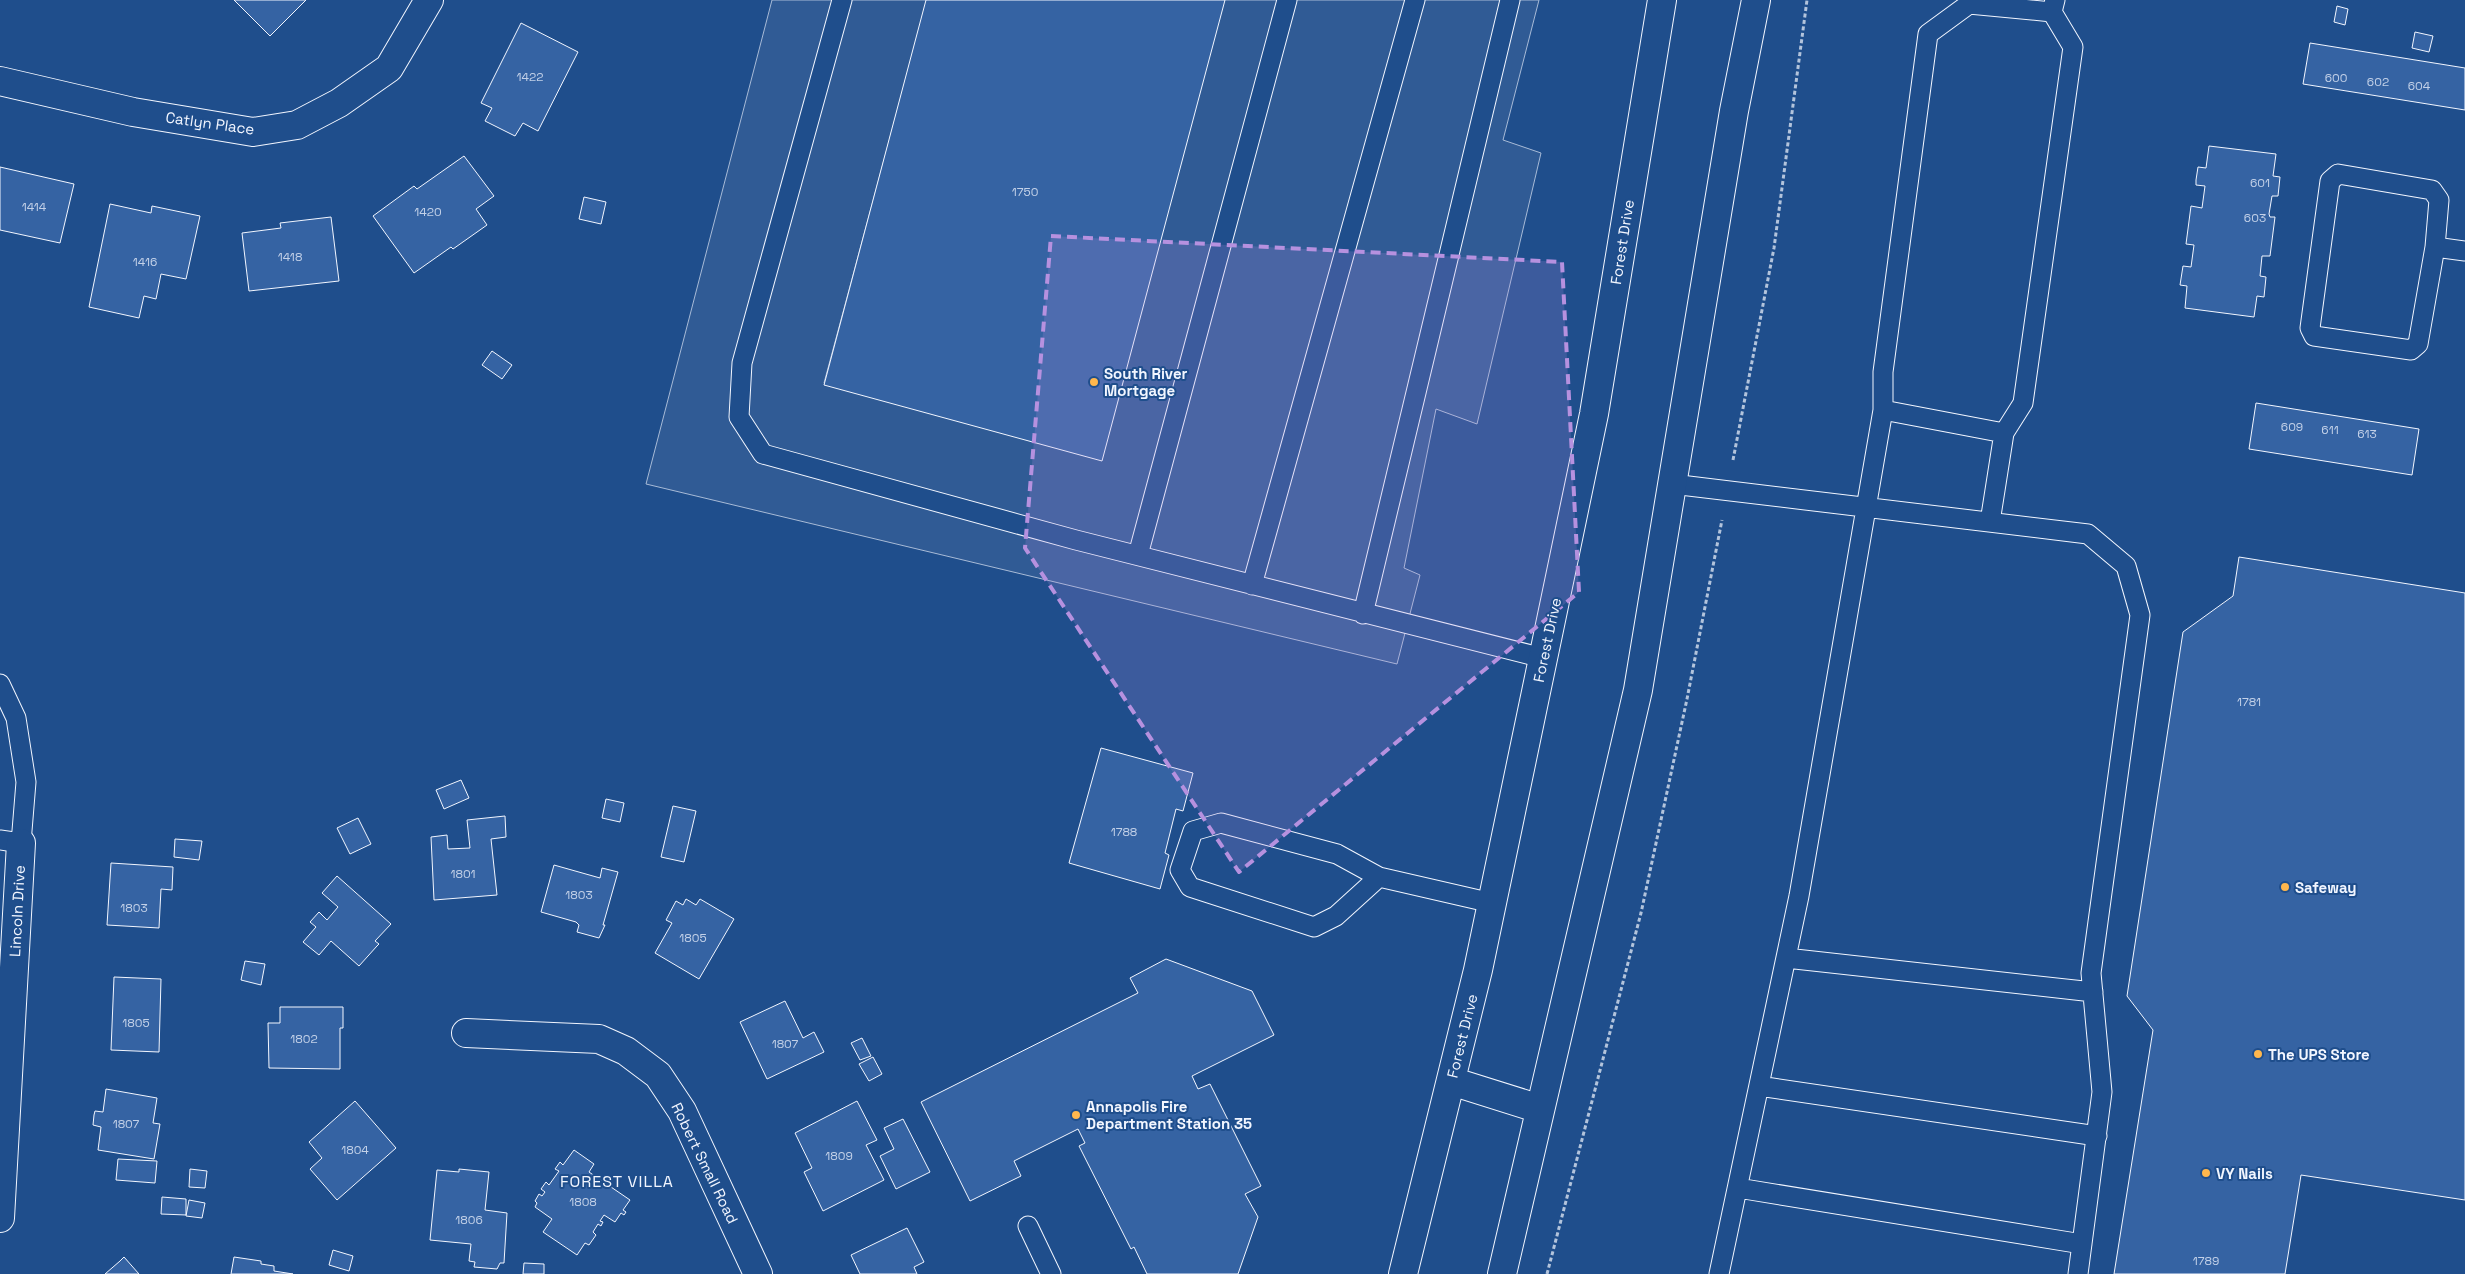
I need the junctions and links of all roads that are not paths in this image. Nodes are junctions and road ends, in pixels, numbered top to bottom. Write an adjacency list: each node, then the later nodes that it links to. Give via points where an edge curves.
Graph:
1 (429, 0): 9 (main road, Catlyn Place, via 389,68 340,104 297,125 253,132 133,112)
2 (842, 0): 17 (lane, via 742,363 739,417 763,454)
3 (1287, 0): 17 (lane)
4 (1415, 0): 18 (lane)
5 (1510, 0): 19 (lane)
6 (1662, 0): 20 (main road, Forest Drive, via 1594,414)
7 (1756, 0): 14 (main road, via 1734,112)
8 (2054, 6): 12 (lane, via 1969,4 1928,34 1883,372); 13 (lane, via 2073,47 2024,403)
9 (0, 82)
10 (2435, 247): 10 (lane, via 2418,344 2412,350 2314,336 2310,328 2330,181 2338,174 2432,190 2439,200); 11 (lane)
11 (2465, 251)
12 (1883, 410): 13 (lane); 15 (lane)
13 (2004, 433): 16 (lane)
14 (1672, 484): 15 (lane); 30 (main road, via 1638,690)
15 (1868, 508): 16 (lane); 25 (lane)
16 (1990, 522): 26 (lane, via 2088,534 2126,566 2140,615 2091,973)
17 (1138, 555): 18 (lane)
18 (1252, 585): 19 (lane)
19 (1363, 614): 20 (lane)
20 (1544, 658): 24 (main road, Forest Drive)
21 (0, 684): 22 (lane, via 16,718 26,782)
22 (10, 842): 33 (main road, Lincoln Drive)
23 (1378, 877): 23 (lane, via 1337,854 1221,823 1193,831 1180,870 1190,886 1314,927 1336,916); 24 (lane)
24 (1492, 903): 28 (main road, Forest Drive)
25 (1786, 958): 26 (lane); 29 (lane)
26 (2093, 992): 31 (lane, via 2102,1092)
27 (466, 1033): 36 (main road, Robert Small Road, via 599,1038 626,1050 658,1075 682,1111)
28 (1451, 1081): 30 (main road); 38 (main road, Forest Drive)
29 (1759, 1086): 31 (lane); 32 (lane)
30 (1540, 1109): 39 (main road)
31 (2096, 1136): 35 (lane)
32 (1738, 1188): 35 (lane); 40 (lane)
33 (0, 1218)
34 (1028, 1226): 37 (lane)
35 (2082, 1244): 41 (lane)
36 (758, 1274)
37 (1051, 1274)
38 (1403, 1274)
39 (1502, 1274)
40 (1719, 1274)
41 (2078, 1274)

